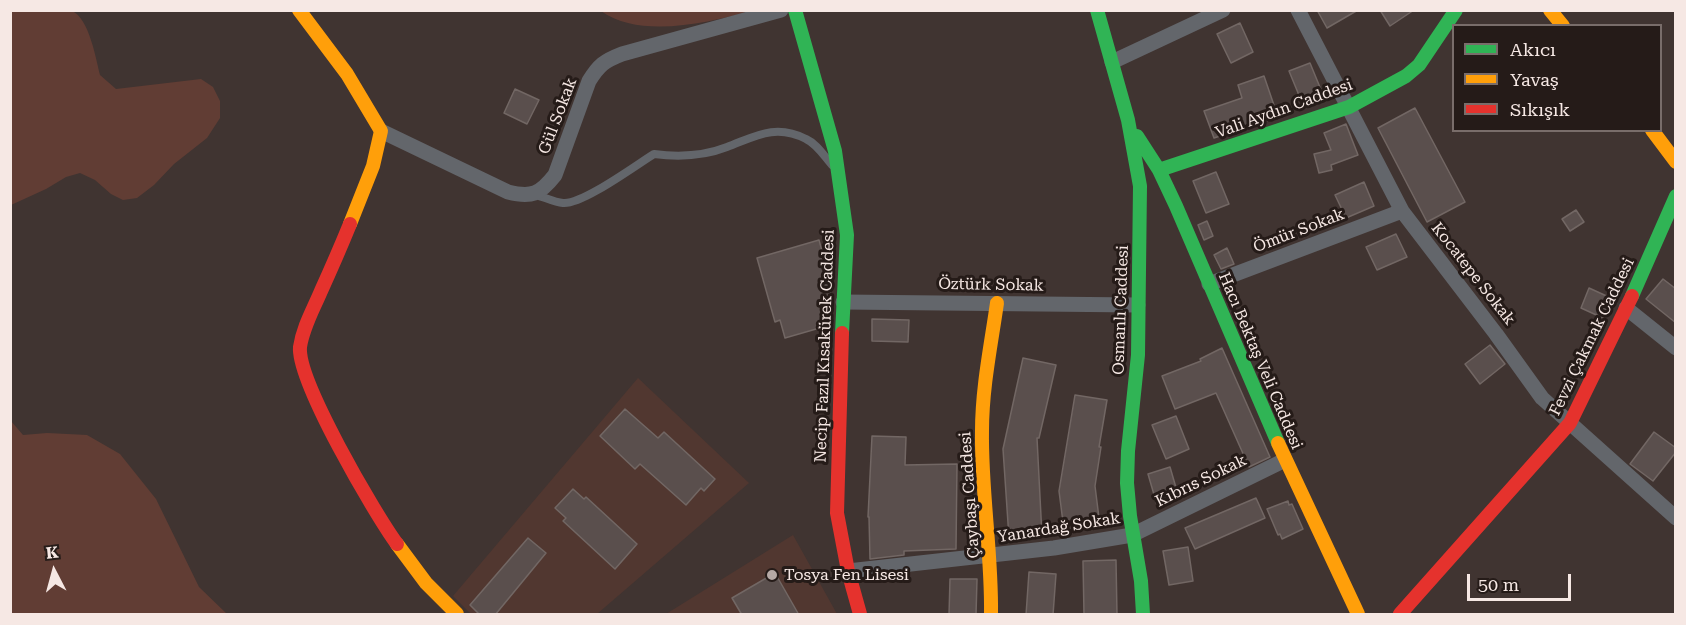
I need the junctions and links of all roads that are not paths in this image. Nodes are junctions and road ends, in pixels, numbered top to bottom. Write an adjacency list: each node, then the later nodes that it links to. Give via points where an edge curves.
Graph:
1 (299, 10): 13 (street, via 347,74)
2 (781, 10): 18 (street, Gül Sokak, via 622,54 598,67 555,175)
3 (795, 10): 17 (street, Necip Fazıl Kısakürek Caddesi)
4 (1097, 10): 10 (street, Osmanlı Caddesi)
5 (1222, 10): 10 (street)
6 (1298, 10): 11 (street, Kocatepe Sokak)
7 (1456, 10): 11 (street, Vali Aydın Caddesi, via 1419,65)
8 (1550, 10): 9 (street)
9 (1561, 24)
10 (1112, 62): 12 (street, Osmanlı Caddesi)
11 (1349, 107): 16 (street, Vali Aydın Caddesi); 20 (street, Kocatepe Sokak)
12 (1128, 123): 16 (street, Hacı Bektaş Veli Caddesi); 24 (street, Osmanlı Caddesi, via 1140,186)
13 (381, 130): 18 (street, via 508,192); 33 (street, via 364,192 304,329 300,350 312,392 362,489 426,583)
14 (1654, 132): 15 (street)
15 (1676, 162)
16 (1159, 170): 21 (street, Hacı Bektaş Veli Caddesi)
17 (838, 172): 18 (lane, via 808,139 767,132 710,152 673,157 654,154 576,201 564,203); 22 (street, Necip Fazıl Kısakürek Caddesi, via 847,235)
18 (535, 194)
19 (1676, 196): 25 (street, Fevzi Çakmak Caddesi)
20 (1402, 212): 21 (street, Ömür Sokak); 27 (street, Kocatepe Sokak, via 1542,398)
21 (1209, 284): 28 (street, Hacı Bektaş Veli Caddesi)
22 (843, 302): 23 (street, Öztürk Sokak); 32 (street, Necip Fazıl Kısakürek Caddesi, via 837,513)
23 (997, 303): 24 (street, Öztürk Sokak); 31 (street, Çaybaşı Caddesi, via 982,439)
24 (1138, 305): 30 (street, Osmanlı Caddesi, via 1137,367 1126,456)
25 (1626, 308): 26 (street); 27 (street, Fevzi Çakmak Caddesi)
26 (1676, 348)
27 (1570, 423): 29 (street, Kocatepe Sokak); 38 (street, Fevzi Çakmak Caddesi)
28 (1286, 460): 30 (street, Kıbrıs Sokak); 37 (street, Hacı Bektaş Veli Caddesi)
29 (1676, 518)
30 (1132, 535): 31 (street, Yanardağ Sokak); 36 (street, Osmanlı Caddesi)
31 (991, 556): 32 (street, Yanardağ Sokak); 35 (street, Çaybaşı Caddesi)
32 (848, 571): 34 (street, Necip Fazıl Kısakürek Caddesi)
33 (457, 615)
34 (860, 615)
35 (991, 615)
36 (1143, 615)
37 (1358, 615)
38 (1400, 615)

